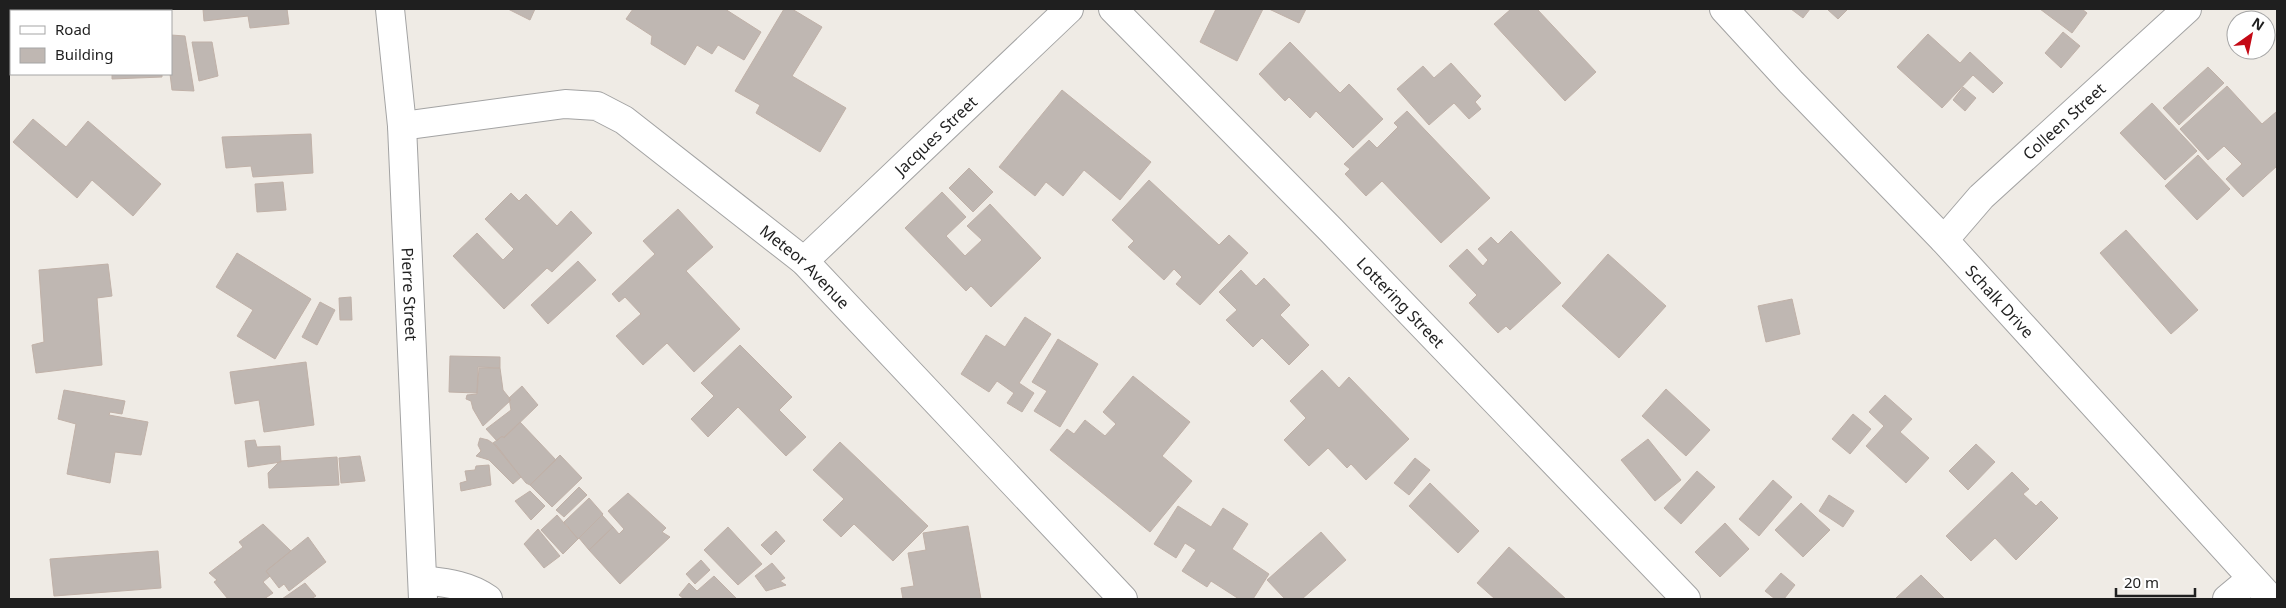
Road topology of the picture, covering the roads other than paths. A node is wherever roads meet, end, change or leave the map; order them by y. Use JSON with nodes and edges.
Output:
{"nodes":[{"id":1,"x":390,"y":9,"type":"edge"},
{"id":2,"x":1069,"y":9,"type":"edge"},
{"id":3,"x":1113,"y":9,"type":"edge"},
{"id":4,"x":1724,"y":9,"type":"edge"},
{"id":5,"x":2187,"y":9,"type":"edge"},
{"id":6,"x":402,"y":126,"type":"junction"},
{"id":7,"x":1944,"y":240,"type":"junction"},
{"id":8,"x":804,"y":261,"type":"junction"},
{"id":9,"x":2251,"y":579,"type":"junction"},
{"id":10,"x":423,"y":589,"type":"edge"},
{"id":11,"x":1682,"y":598,"type":"edge"},
{"id":12,"x":488,"y":599,"type":"edge"},
{"id":13,"x":1123,"y":599,"type":"edge"},
{"id":14,"x":2227,"y":599,"type":"edge"},
{"id":15,"x":2271,"y":599,"type":"edge"}],
"edges":[{"from":1,"to":6,"type":"street","name":"Pierre Street"},
{"from":2,"to":8,"type":"street","name":"Jacques Street"},
{"from":3,"to":11,"type":"street","name":"Lottering Street"},
{"from":4,"to":7,"type":"street","name":"Schalk Drive"},
{"from":5,"to":7,"type":"street","name":"Colleen Street"},
{"from":6,"to":8,"type":"street","name":"Meteor Avenue"},
{"from":6,"to":10,"type":"street","name":"Pierre Street"},
{"from":7,"to":9,"type":"street","name":"Schalk Drive"},
{"from":8,"to":13,"type":"street","name":"Meteor Avenue"},
{"from":9,"to":14,"type":"street"},
{"from":9,"to":15,"type":"street","name":"Schalk Drive"},
{"from":10,"to":12,"type":"street","name":"Pierre Street"}]}
